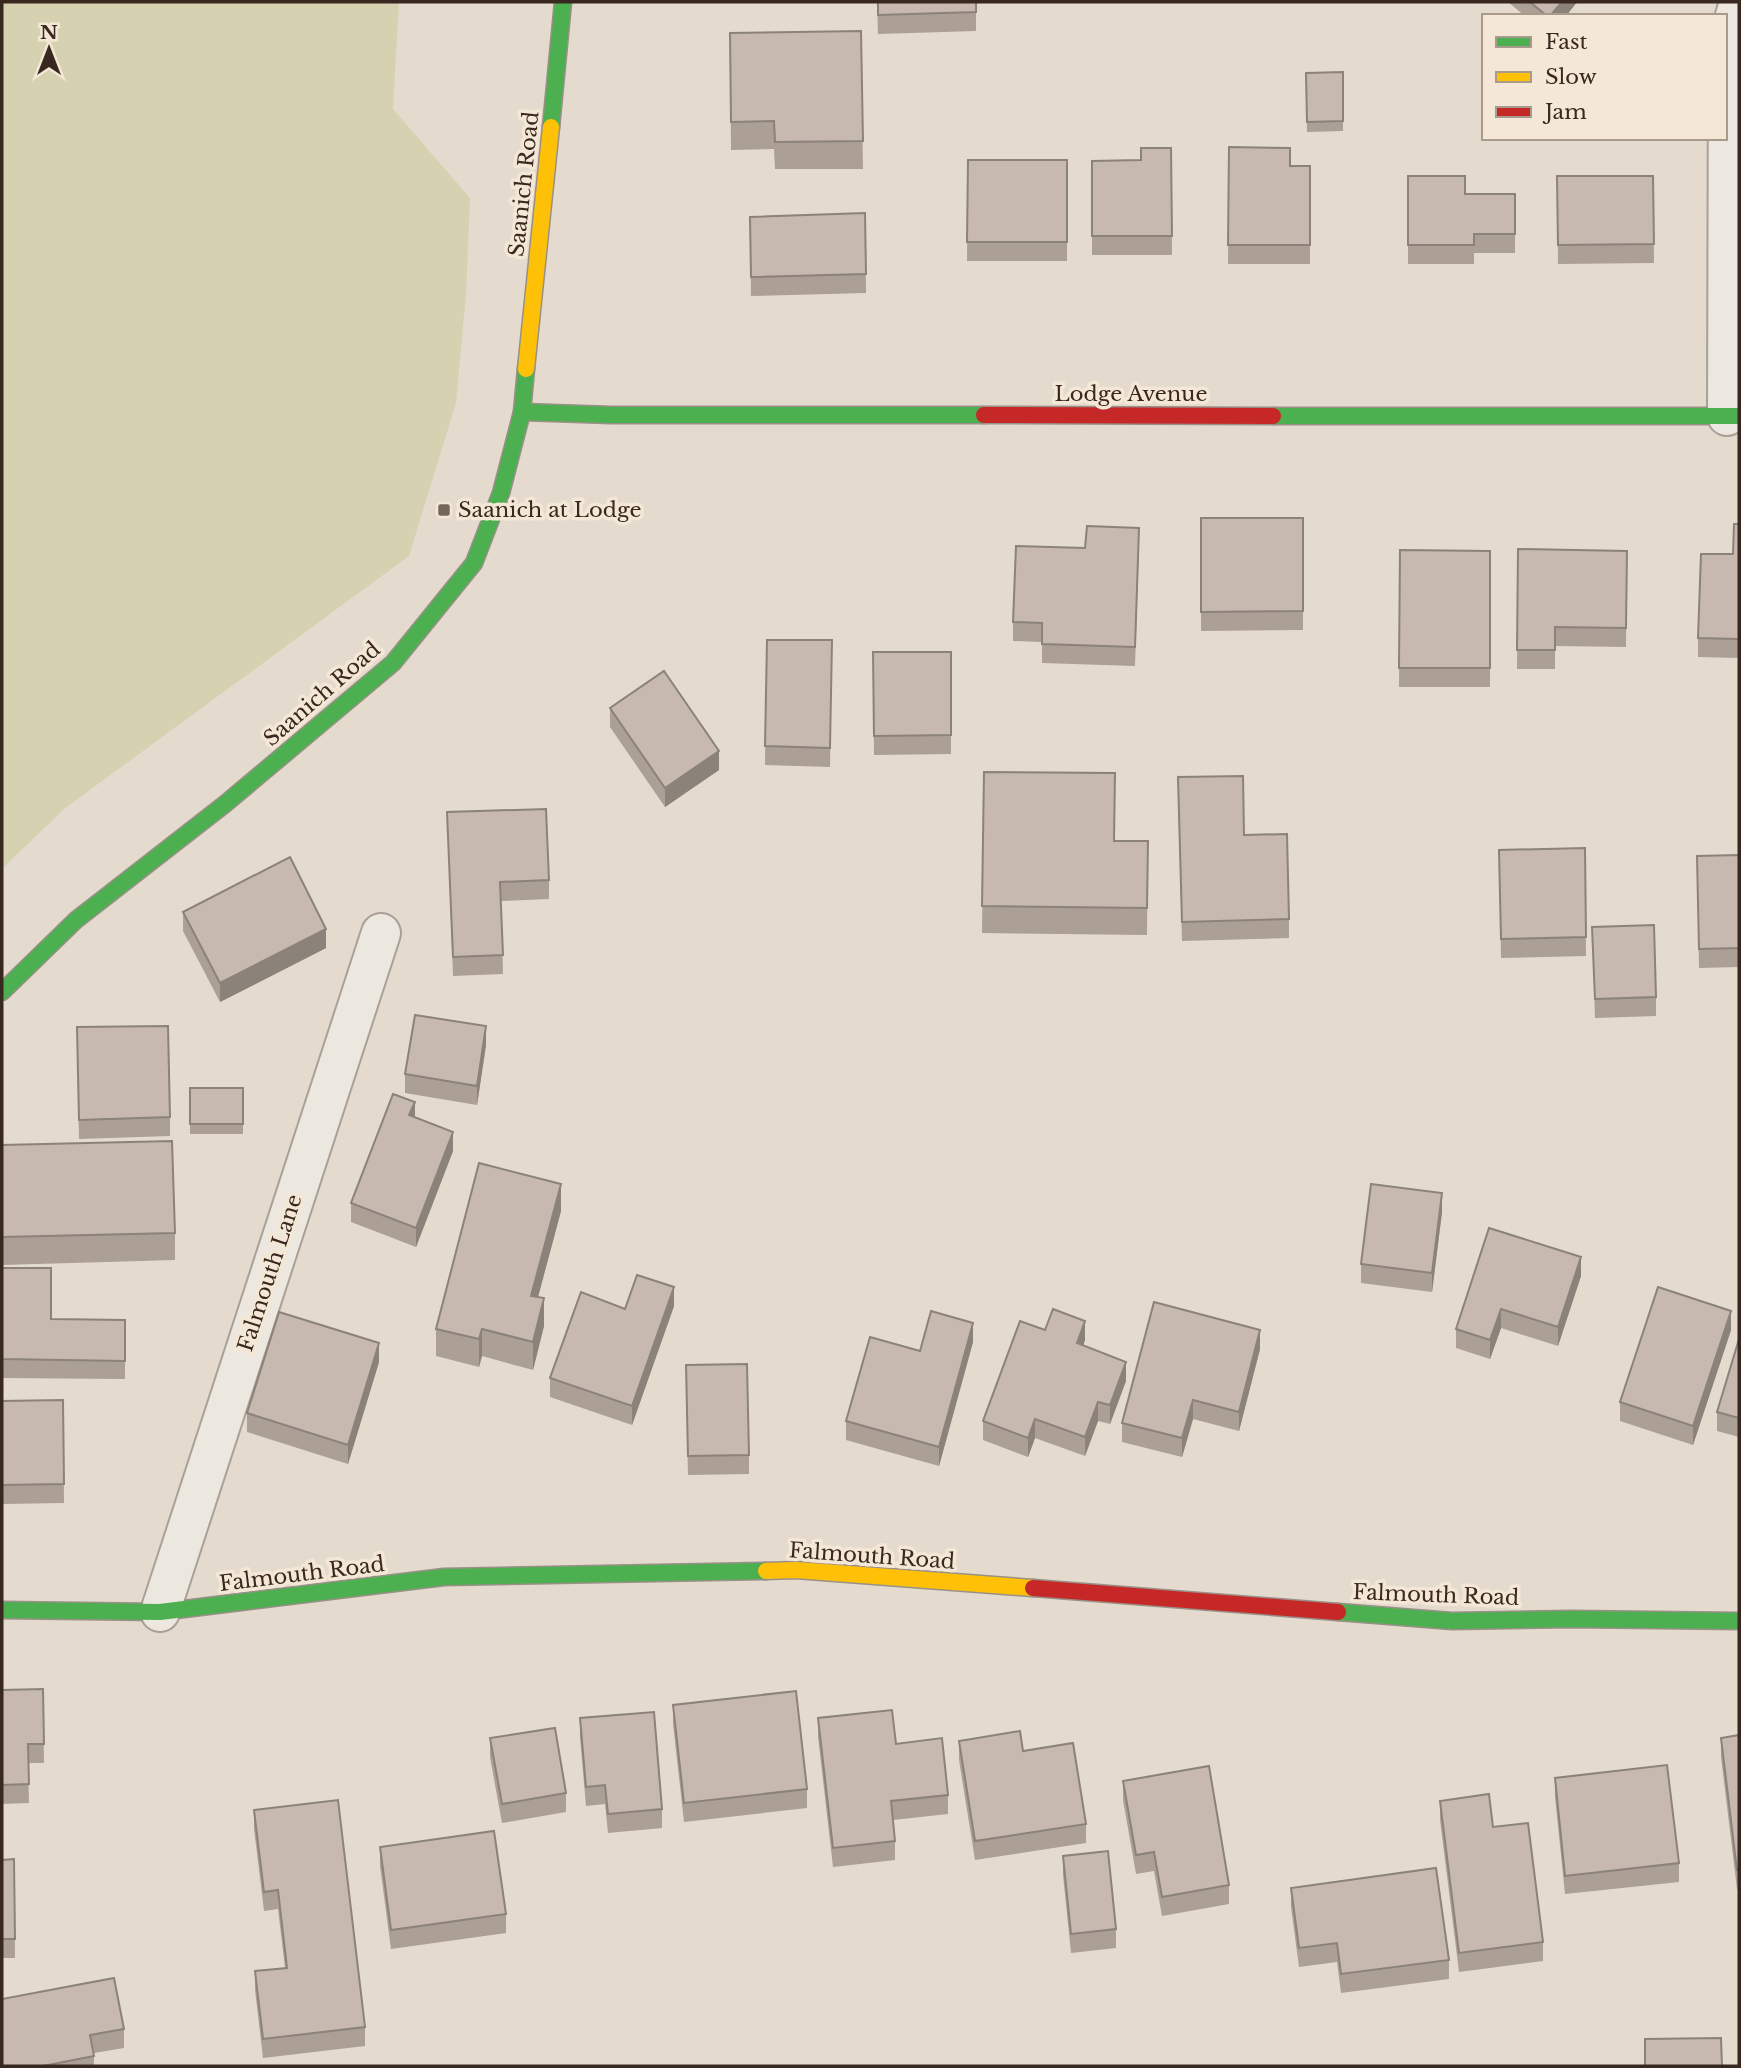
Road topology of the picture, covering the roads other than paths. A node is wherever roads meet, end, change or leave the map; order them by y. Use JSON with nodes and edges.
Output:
{"nodes":[{"id":1,"x":563,"y":2,"type":"edge"},
{"id":2,"x":1739,"y":2,"type":"edge"},
{"id":3,"x":522,"y":412,"type":"junction"},
{"id":4,"x":1733,"y":416,"type":"edge"},
{"id":5,"x":381,"y":933,"type":"dead end"},
{"id":6,"x":2,"y":992,"type":"edge"},
{"id":7,"x":2,"y":1610,"type":"edge"},
{"id":8,"x":160,"y":1612,"type":"junction"},
{"id":9,"x":1739,"y":1621,"type":"edge"}],
"edges":[{"from":1,"to":3,"type":"street","name":"Saanich Road"},
{"from":2,"to":4,"type":"street"},
{"from":3,"to":4,"type":"street","name":"Lodge Avenue"},
{"from":3,"to":6,"type":"street","name":"Saanich Road"},
{"from":5,"to":8,"type":"street","name":"Falmouth Lane"},
{"from":7,"to":8,"type":"street","name":"Falmouth Road"},
{"from":8,"to":9,"type":"street","name":"Falmouth Road"}]}
